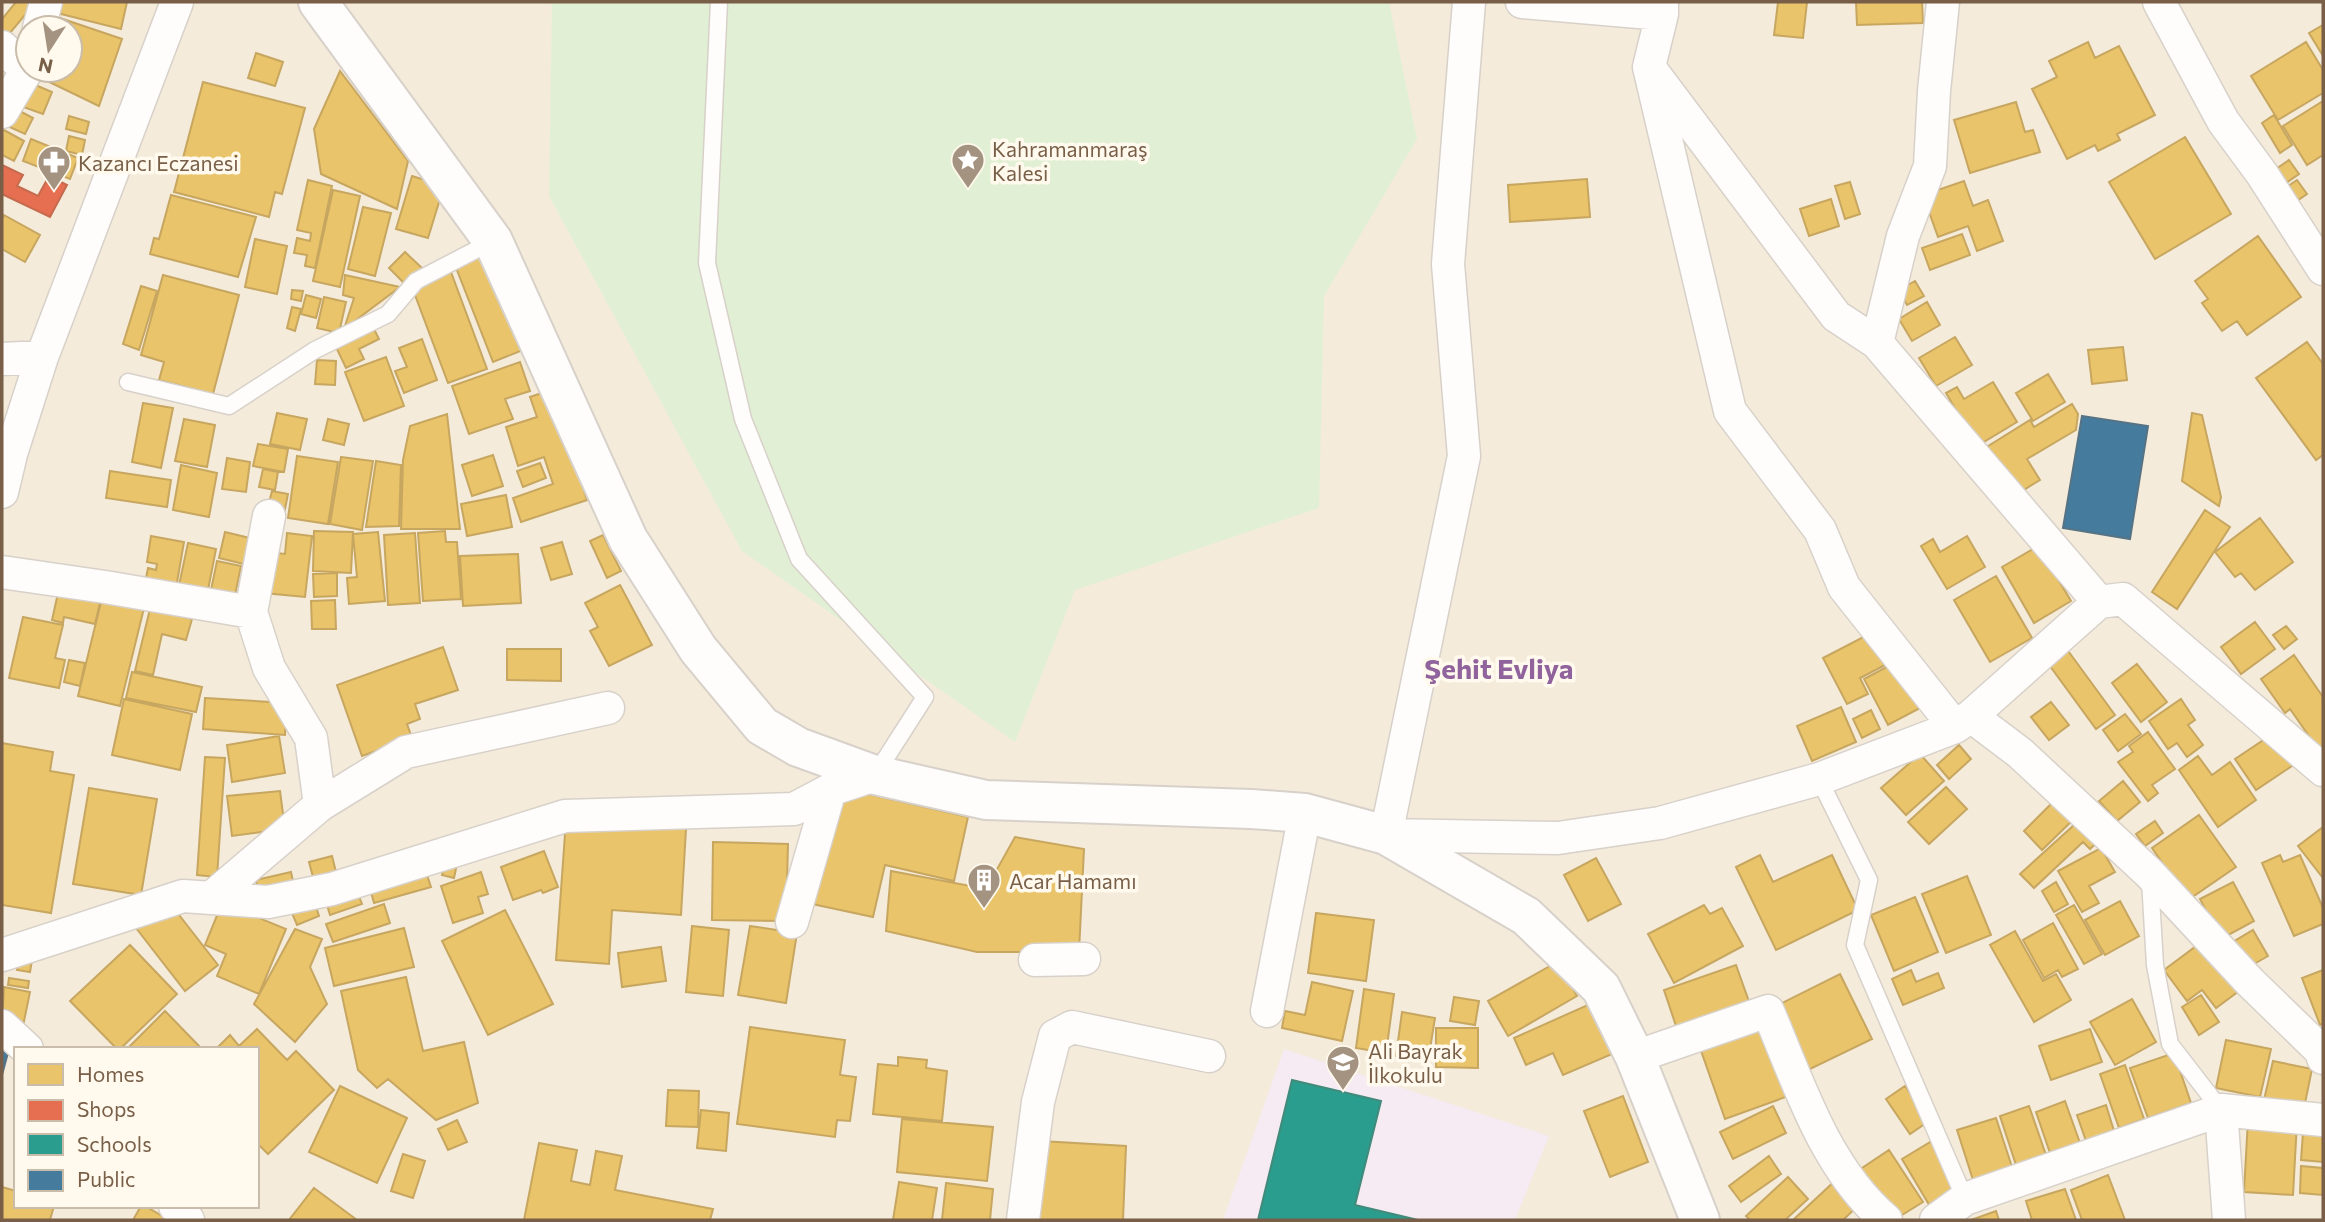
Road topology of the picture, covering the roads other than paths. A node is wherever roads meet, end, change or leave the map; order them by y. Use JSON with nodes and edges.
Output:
{"nodes":[{"id":1,"x":177,"y":2,"type":"edge"},
{"id":2,"x":318,"y":2,"type":"edge"},
{"id":3,"x":719,"y":2,"type":"edge"},
{"id":4,"x":1469,"y":2,"type":"edge"},
{"id":5,"x":1522,"y":2,"type":"edge"},
{"id":6,"x":1943,"y":2,"type":"edge"},
{"id":7,"x":2159,"y":2,"type":"edge"},
{"id":8,"x":1662,"y":8,"type":"edge"},
{"id":9,"x":1649,"y":67,"type":"junction"},
{"id":10,"x":19,"y":84,"type":"edge"},
{"id":11,"x":2,"y":112,"type":"edge"},
{"id":12,"x":493,"y":241,"type":"junction"},
{"id":13,"x":2323,"y":269,"type":"edge"},
{"id":14,"x":1877,"y":342,"type":"junction"},
{"id":15,"x":42,"y":358,"type":"junction"},
{"id":16,"x":2,"y":359,"type":"edge"},
{"id":17,"x":128,"y":382,"type":"dead end"},
{"id":18,"x":2,"y":492,"type":"edge"},
{"id":19,"x":269,"y":516,"type":"dead end"},
{"id":20,"x":2,"y":572,"type":"edge"},
{"id":21,"x":2099,"y":602,"type":"junction"},
{"id":22,"x":251,"y":612,"type":"junction"},
{"id":23,"x":608,"y":708,"type":"dead end"},
{"id":24,"x":1963,"y":722,"type":"junction"},
{"id":25,"x":2323,"y":770,"type":"edge"},
{"id":26,"x":875,"y":775,"type":"junction"},
{"id":27,"x":1819,"y":779,"type":"junction"},
{"id":28,"x":830,"y":790,"type":"junction"},
{"id":29,"x":320,"y":805,"type":"junction"},
{"id":30,"x":1306,"y":813,"type":"junction"},
{"id":31,"x":1386,"y":835,"type":"junction"},
{"id":32,"x":2149,"y":873,"type":"junction"},
{"id":33,"x":211,"y":898,"type":"junction"},
{"id":34,"x":792,"y":922,"type":"dead end"},
{"id":35,"x":2,"y":956,"type":"edge"},
{"id":36,"x":1084,"y":959,"type":"dead end"},
{"id":37,"x":1035,"y":960,"type":"dead end"},
{"id":38,"x":1267,"y":1011,"type":"dead end"},
{"id":39,"x":2,"y":1027,"type":"edge"},
{"id":40,"x":25,"y":1047,"type":"edge"},
{"id":41,"x":1209,"y":1056,"type":"dead end"},
{"id":42,"x":1635,"y":1058,"type":"junction"},
{"id":43,"x":2323,"y":1058,"type":"edge"},
{"id":44,"x":2221,"y":1110,"type":"junction"},
{"id":45,"x":2323,"y":1120,"type":"edge"},
{"id":46,"x":1965,"y":1199,"type":"junction"},
{"id":47,"x":1023,"y":1220,"type":"edge"},
{"id":48,"x":1700,"y":1220,"type":"edge"},
{"id":49,"x":1886,"y":1220,"type":"edge"},
{"id":50,"x":1936,"y":1220,"type":"edge"},
{"id":51,"x":2230,"y":1220,"type":"edge"}],
"edges":[{"from":1,"to":15,"type":"street"},
{"from":2,"to":12,"type":"street"},
{"from":3,"to":26,"type":"lane"},
{"from":4,"to":31,"type":"street"},
{"from":5,"to":8,"type":"street"},
{"from":6,"to":14,"type":"street"},
{"from":7,"to":13,"type":"street"},
{"from":8,"to":9,"type":"street"},
{"from":9,"to":14,"type":"street"},
{"from":9,"to":24,"type":"street"},
{"from":10,"to":11,"type":"street"},
{"from":12,"to":17,"type":"lane"},
{"from":12,"to":26,"type":"street"},
{"from":14,"to":21,"type":"street"},
{"from":15,"to":16,"type":"street"},
{"from":15,"to":18,"type":"street"},
{"from":19,"to":22,"type":"street"},
{"from":20,"to":22,"type":"street"},
{"from":21,"to":24,"type":"street"},
{"from":21,"to":25,"type":"street"},
{"from":22,"to":29,"type":"street"},
{"from":23,"to":29,"type":"street"},
{"from":24,"to":27,"type":"street"},
{"from":24,"to":32,"type":"street"},
{"from":26,"to":28,"type":"street"},
{"from":26,"to":30,"type":"street"},
{"from":27,"to":31,"type":"street"},
{"from":27,"to":46,"type":"lane"},
{"from":28,"to":33,"type":"street"},
{"from":28,"to":34,"type":"street"},
{"from":29,"to":33,"type":"street"},
{"from":30,"to":31,"type":"street"},
{"from":30,"to":38,"type":"street"},
{"from":31,"to":42,"type":"street"},
{"from":32,"to":43,"type":"street"},
{"from":32,"to":44,"type":"lane"},
{"from":33,"to":35,"type":"street"},
{"from":36,"to":37,"type":"street"},
{"from":39,"to":40,"type":"street"},
{"from":41,"to":47,"type":"street"},
{"from":42,"to":48,"type":"street"},
{"from":42,"to":49,"type":"street"},
{"from":44,"to":45,"type":"street"},
{"from":44,"to":46,"type":"street"},
{"from":44,"to":51,"type":"street"},
{"from":46,"to":50,"type":"street"}]}
